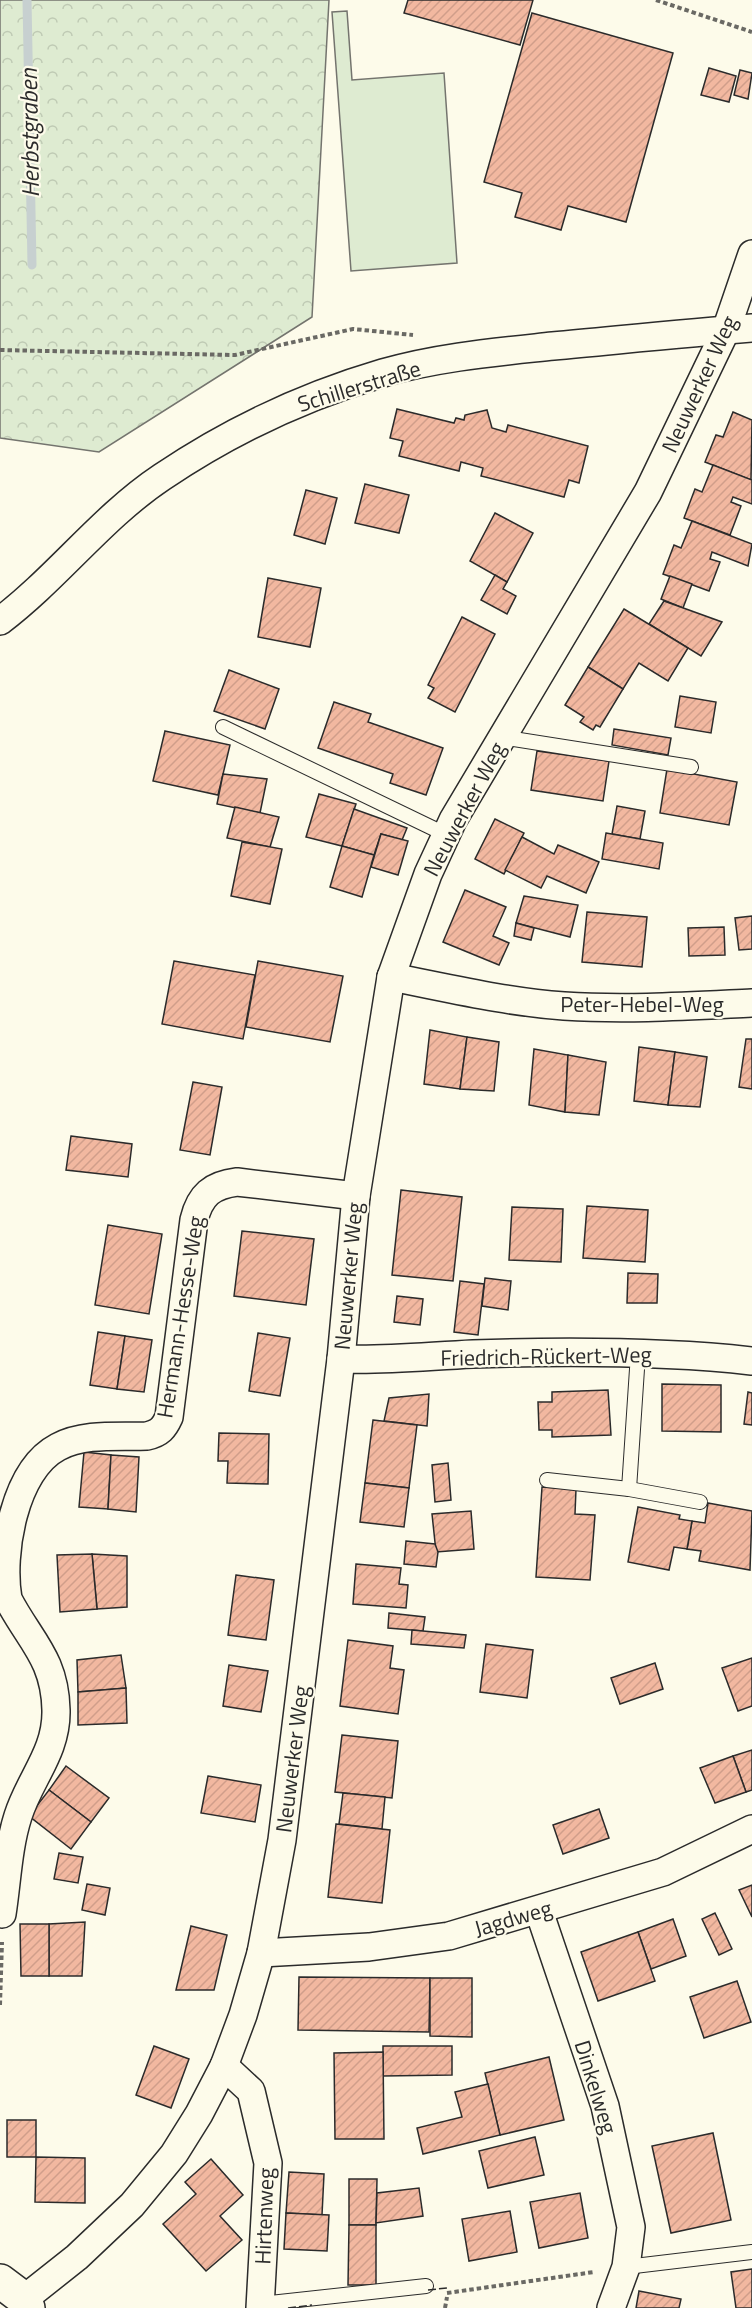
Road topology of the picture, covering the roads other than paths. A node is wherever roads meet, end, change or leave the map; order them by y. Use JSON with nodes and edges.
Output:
{"nodes":[{"id":1,"x":752,"y":254,"type":"edge"},
{"id":2,"x":739,"y":329,"type":"edge"},
{"id":3,"x":0,"y":621,"type":"edge"},
{"id":4,"x":223,"y":727,"type":"dead end"},
{"id":5,"x":501,"y":737,"type":"junction"},
{"id":6,"x":691,"y":766,"type":"dead end"},
{"id":7,"x":447,"y":835,"type":"junction"},
{"id":8,"x":391,"y":977,"type":"junction"},
{"id":9,"x":752,"y":1003,"type":"edge"},
{"id":10,"x":356,"y":1196,"type":"junction"},
{"id":11,"x":638,"y":1354,"type":"junction"},
{"id":12,"x":341,"y":1359,"type":"junction"},
{"id":13,"x":752,"y":1361,"type":"edge"},
{"id":14,"x":547,"y":1480,"type":"dead end"},
{"id":15,"x":629,"y":1489,"type":"junction"},
{"id":16,"x":700,"y":1502,"type":"dead end"},
{"id":17,"x":752,"y":1829,"type":"edge"},
{"id":18,"x":538,"y":1911,"type":"junction"},
{"id":19,"x":2,"y":1914,"type":"road end"},
{"id":20,"x":261,"y":1953,"type":"junction"},
{"id":21,"x":224,"y":2066,"type":"junction"},
{"id":22,"x":752,"y":2252,"type":"edge"},
{"id":23,"x":626,"y":2267,"type":"junction"},
{"id":24,"x":431,"y":2290,"type":"road end"},
{"id":25,"x":18,"y":2296,"type":"edge"},
{"id":26,"x":260,"y":2306,"type":"edge"},
{"id":27,"x":611,"y":2308,"type":"edge"}],
"edges":[{"from":1,"to":2,"type":"street","name":"Neuwerker Weg"},
{"from":2,"to":3,"type":"street","name":"Schillerstraße"},
{"from":2,"to":5,"type":"street","name":"Neuwerker Weg"},
{"from":4,"to":7,"type":"lane"},
{"from":5,"to":6,"type":"lane"},
{"from":5,"to":7,"type":"street","name":"Neuwerker Weg"},
{"from":7,"to":8,"type":"street","name":"Neuwerker Weg"},
{"from":8,"to":9,"type":"street","name":"Peter-Hebel-Weg"},
{"from":8,"to":10,"type":"street","name":"Neuwerker Weg"},
{"from":10,"to":12,"type":"street","name":"Neuwerker Weg"},
{"from":10,"to":19,"type":"street","name":"Hermann-Hesse-Weg"},
{"from":11,"to":12,"type":"street","name":"Friedrich-Rückert-Weg"},
{"from":11,"to":13,"type":"street","name":"Friedrich-Rückert-Weg"},
{"from":11,"to":15,"type":"lane"},
{"from":12,"to":20,"type":"street","name":"Neuwerker Weg"},
{"from":14,"to":15,"type":"lane"},
{"from":15,"to":16,"type":"lane"},
{"from":17,"to":18,"type":"street","name":"Jagdweg"},
{"from":18,"to":20,"type":"street","name":"Jagdweg"},
{"from":18,"to":23,"type":"street","name":"Dinkelweg"},
{"from":20,"to":21,"type":"street","name":"Neuwerker Weg"},
{"from":21,"to":25,"type":"street","name":"Neuwerker Weg"},
{"from":21,"to":26,"type":"street","name":"Hirtenweg"},
{"from":22,"to":23,"type":"lane"},
{"from":23,"to":27,"type":"street","name":"Dinkelweg"},
{"from":24,"to":26,"type":"lane"}]}
